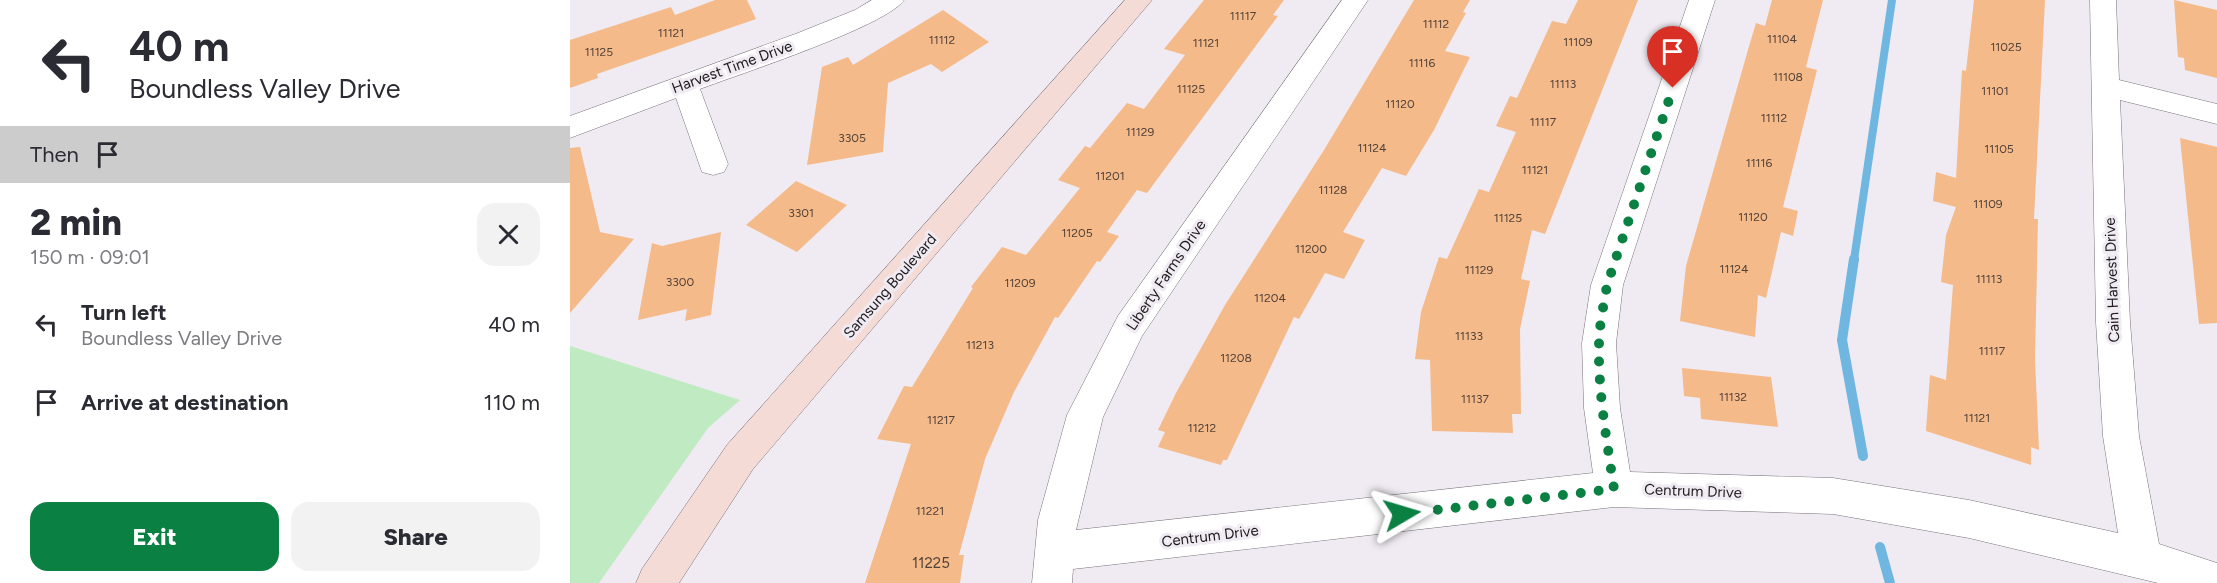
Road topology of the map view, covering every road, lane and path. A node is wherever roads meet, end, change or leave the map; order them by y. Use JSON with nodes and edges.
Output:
{"nodes":[{"id":1,"x":891,"y":0,"type":"edge"},
{"id":2,"x":1139,"y":0,"type":"edge"},
{"id":3,"x":1355,"y":0,"type":"edge"},
{"id":4,"x":1702,"y":0,"type":"edge"},
{"id":5,"x":2103,"y":0,"type":"edge"},
{"id":6,"x":685,"y":85,"type":"junction"},
{"id":7,"x":2106,"y":87,"type":"junction"},
{"id":8,"x":2217,"y":114,"type":"edge"},
{"id":9,"x":570,"y":127,"type":"edge"},
{"id":10,"x":713,"y":164,"type":"dead end"},
{"id":11,"x":1614,"y":489,"type":"junction"},
{"id":12,"x":2142,"y":558,"type":"junction"},
{"id":13,"x":1053,"y":568,"type":"edge"},
{"id":14,"x":656,"y":583,"type":"edge"},
{"id":15,"x":2216,"y":583,"type":"edge"}],
"edges":[{"from":1,"to":6,"type":"street","name":"Harvest Time Drive"},
{"from":2,"to":14,"type":"street","name":"Samsung Boulevard"},
{"from":3,"to":13,"type":"street","name":"Liberty Farms Drive"},
{"from":4,"to":11,"type":"street"},
{"from":5,"to":7,"type":"street","name":"Cain Harvest Drive"},
{"from":6,"to":9,"type":"street","name":"Harvest Time Drive"},
{"from":6,"to":10,"type":"street"},
{"from":7,"to":8,"type":"street"},
{"from":7,"to":12,"type":"street","name":"Cain Harvest Drive"},
{"from":11,"to":12,"type":"street","name":"Centrum Drive"},
{"from":11,"to":13,"type":"street","name":"Centrum Drive"},
{"from":12,"to":15,"type":"street","name":"Centrum Drive"}]}
